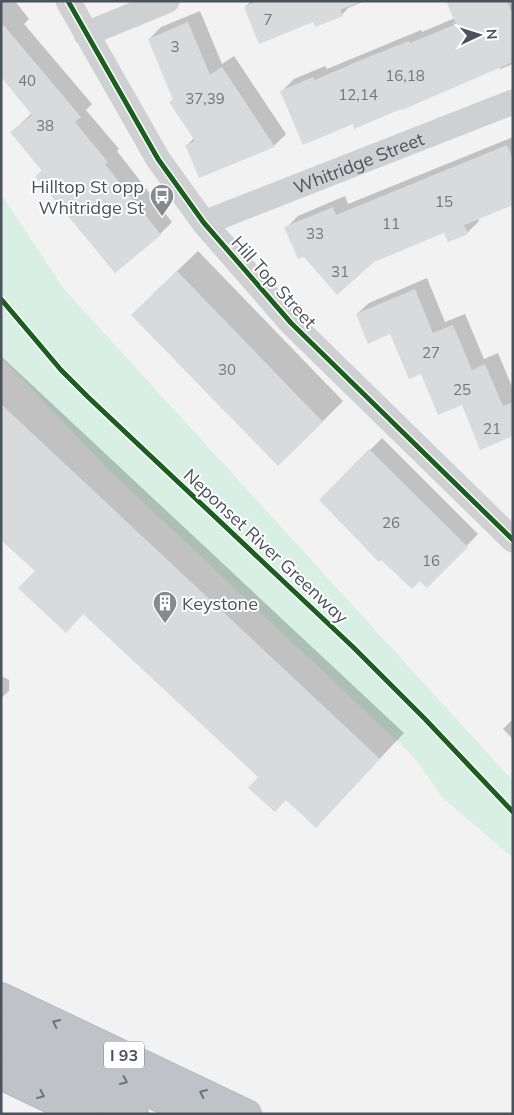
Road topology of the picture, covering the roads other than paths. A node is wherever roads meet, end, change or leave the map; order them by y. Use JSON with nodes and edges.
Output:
{"nodes":[{"id":1,"x":68,"y":1,"type":"edge"},
{"id":2,"x":167,"y":1,"type":"edge"},
{"id":3,"x":86,"y":34,"type":"junction"},
{"id":4,"x":513,"y":102,"type":"edge"},
{"id":5,"x":204,"y":223,"type":"junction"},
{"id":6,"x":513,"y":540,"type":"edge"},
{"id":7,"x":1,"y":997,"type":"edge"},
{"id":8,"x":1,"y":1022,"type":"edge"},
{"id":9,"x":1,"y":1050,"type":"edge"},
{"id":10,"x":1,"y":1076,"type":"edge"},
{"id":11,"x":82,"y":1114,"type":"edge"},
{"id":12,"x":134,"y":1114,"type":"edge"},
{"id":13,"x":194,"y":1114,"type":"edge"},
{"id":14,"x":247,"y":1114,"type":"edge"}],
"edges":[{"from":1,"to":3,"type":"street","name":"Hill Top Street"},
{"from":2,"to":3,"type":"street"},
{"from":3,"to":5,"type":"street","name":"Hill Top Street"},
{"from":4,"to":5,"type":"street","name":"Whitridge Street"},
{"from":5,"to":6,"type":"street","name":"Hill Top Street"},
{"from":14,"to":7,"type":"highway","number":"I 93","one_way":true},
{"from":8,"to":13,"type":"highway","number":"I 93","one_way":true},
{"from":9,"to":12,"type":"highway"},
{"from":10,"to":11,"type":"highway","one_way":true}]}
